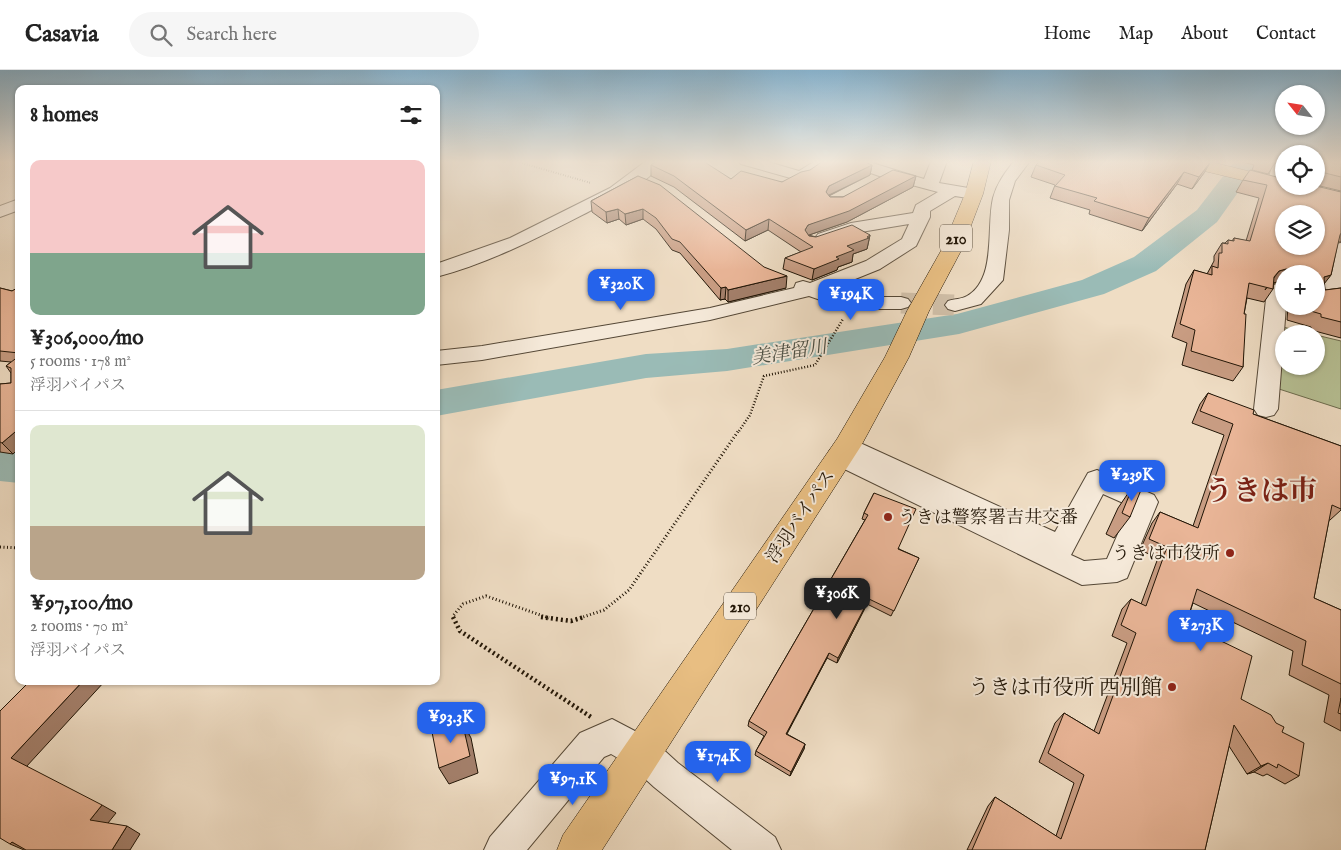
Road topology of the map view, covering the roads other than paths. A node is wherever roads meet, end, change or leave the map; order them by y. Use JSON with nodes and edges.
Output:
{"nodes":[{"id":1,"x":602,"y":197,"type":"edge"},
{"id":2,"x":941,"y":197,"type":"edge"},
{"id":3,"x":973,"y":197,"type":"edge"},
{"id":4,"x":1002,"y":197,"type":"edge"},
{"id":5,"x":15,"y":206,"type":"edge"},
{"id":6,"x":0,"y":212,"type":"edge"},
{"id":7,"x":921,"y":217,"type":"junction"},
{"id":8,"x":814,"y":241,"type":"edge"},
{"id":9,"x":1341,"y":248,"type":"edge"},
{"id":10,"x":440,"y":269,"type":"edge"},
{"id":11,"x":787,"y":280,"type":"edge"},
{"id":12,"x":810,"y":290,"type":"junction"},
{"id":13,"x":1325,"y":295,"type":"edge"},
{"id":14,"x":955,"y":305,"type":"tunnel mouth"},
{"id":15,"x":909,"y":307,"type":"junction"},
{"id":16,"x":1275,"y":312,"type":"edge"},
{"id":17,"x":440,"y":358,"type":"edge"},
{"id":18,"x":1266,"y":409,"type":"dead end"},
{"id":19,"x":843,"y":451,"type":"junction"},
{"id":20,"x":642,"y":753,"type":"junction"},
{"id":21,"x":503,"y":850,"type":"edge"},
{"id":22,"x":578,"y":850,"type":"edge"},
{"id":23,"x":762,"y":850,"type":"edge"}],
"edges":[{"from":1,"to":10,"type":"street"},
{"from":2,"to":7,"type":"street"},
{"from":3,"to":15,"type":"main road","name":"浮羽バイパス","number":"210"},
{"from":4,"to":14,"type":"street"},
{"from":5,"to":6,"type":"street"},
{"from":7,"to":8,"type":"street"},
{"from":7,"to":12,"type":"street"},
{"from":9,"to":13,"type":"street"},
{"from":11,"to":12,"type":"street"},
{"from":12,"to":15,"type":"street"},
{"from":12,"to":17,"type":"street"},
{"from":15,"to":19,"type":"main road","name":"浮羽バイパス","number":"210"},
{"from":16,"to":18,"type":"street"},
{"from":19,"to":19,"type":"street"},
{"from":19,"to":20,"type":"main road","name":"浮羽バイパス","number":"210"},
{"from":20,"to":21,"type":"street"},
{"from":20,"to":22,"type":"main road","name":"浮羽バイパス","number":"210"},
{"from":20,"to":23,"type":"street"}]}
